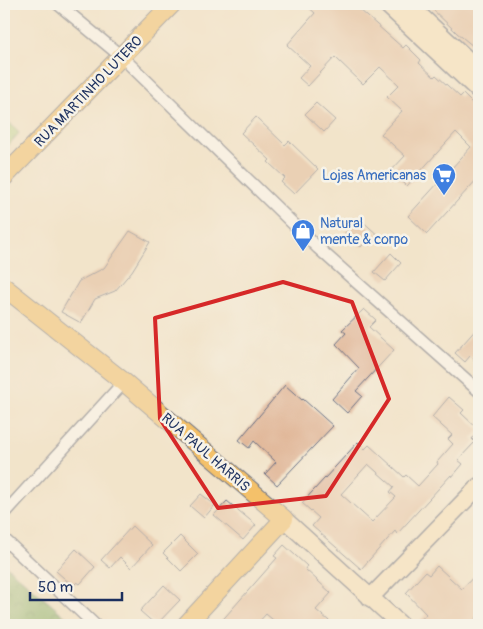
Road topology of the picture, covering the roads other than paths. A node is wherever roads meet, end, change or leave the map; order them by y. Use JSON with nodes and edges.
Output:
{"nodes":[{"id":1,"x":58,"y":4,"type":"edge"},
{"id":2,"x":172,"y":4,"type":"edge"},
{"id":3,"x":386,"y":4,"type":"edge"},
{"id":4,"x":408,"y":4,"type":"edge"},
{"id":5,"x":122,"y":57,"type":"junction"},
{"id":6,"x":474,"y":72,"type":"edge"},
{"id":7,"x":479,"y":91,"type":"edge"},
{"id":8,"x":4,"y":177,"type":"edge"},
{"id":9,"x":4,"y":287,"type":"edge"},
{"id":10,"x":124,"y":382,"type":"junction"},
{"id":11,"x":479,"y":391,"type":"edge"},
{"id":12,"x":479,"y":486,"type":"edge"},
{"id":13,"x":4,"y":514,"type":"edge"},
{"id":14,"x":284,"y":519,"type":"junction"},
{"id":15,"x":4,"y":539,"type":"edge"},
{"id":16,"x":370,"y":598,"type":"junction"},
{"id":17,"x":95,"y":625,"type":"edge"},
{"id":18,"x":186,"y":625,"type":"edge"},
{"id":19,"x":401,"y":625,"type":"edge"}],
"edges":[{"from":1,"to":5,"type":"street"},
{"from":2,"to":5,"type":"main road","name":"RUA MARTINHO LUTERO"},
{"from":3,"to":6,"type":"street"},
{"from":4,"to":6,"type":"street"},
{"from":5,"to":8,"type":"main road","name":"RUA MARTINHO LUTERO"},
{"from":5,"to":11,"type":"street"},
{"from":6,"to":7,"type":"street"},
{"from":9,"to":10,"type":"main road","name":"RUA PAUL HARRIS"},
{"from":10,"to":13,"type":"street"},
{"from":10,"to":14,"type":"main road","name":"RUA PAUL HARRIS"},
{"from":12,"to":16,"type":"street"},
{"from":14,"to":16,"type":"street","name":"RUA PAUL HARRIS"},
{"from":14,"to":18,"type":"main road"},
{"from":15,"to":17,"type":"street"},
{"from":16,"to":19,"type":"street","name":"RUA PAUL HARRIS"}]}
